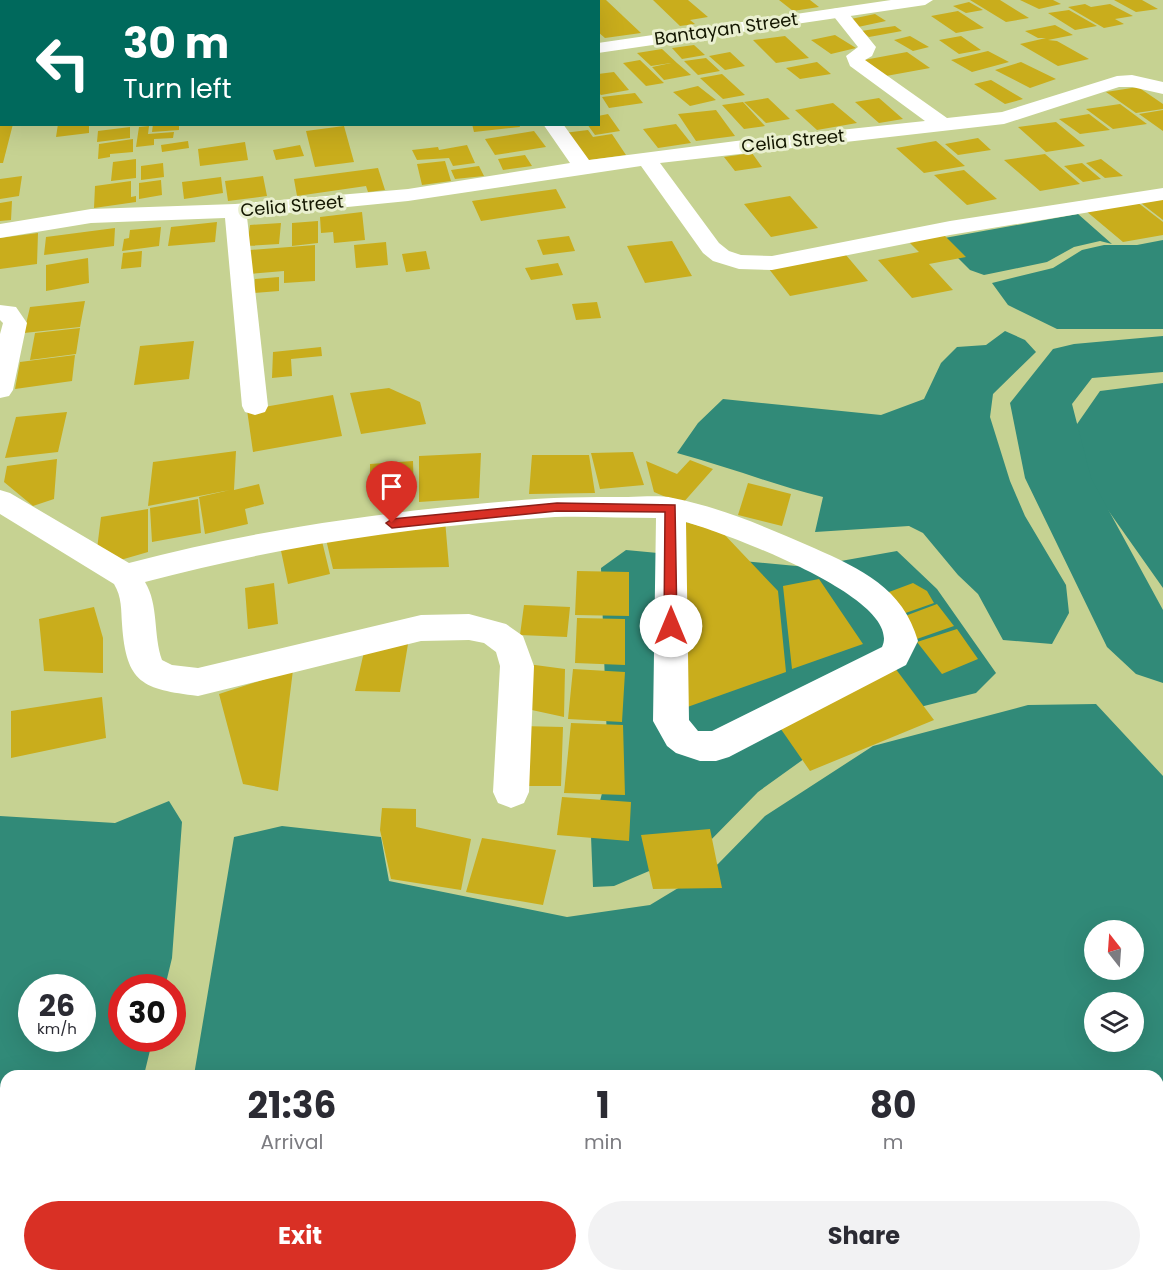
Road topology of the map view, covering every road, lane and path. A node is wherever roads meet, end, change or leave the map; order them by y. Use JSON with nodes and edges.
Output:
{"nodes":[{"id":1,"x":925,"y":0,"type":"edge"},
{"id":2,"x":839,"y":13,"type":"junction"},
{"id":3,"x":600,"y":47,"type":"edge"},
{"id":4,"x":1163,"y":88,"type":"edge"},
{"id":5,"x":944,"y":125,"type":"junction"},
{"id":6,"x":554,"y":126,"type":"edge"},
{"id":7,"x":647,"y":159,"type":"junction"},
{"id":8,"x":583,"y":167,"type":"junction"},
{"id":9,"x":1163,"y":194,"type":"edge"},
{"id":10,"x":235,"y":211,"type":"junction"},
{"id":11,"x":0,"y":231,"type":"edge"},
{"id":12,"x":0,"y":312,"type":"edge"},
{"id":13,"x":0,"y":390,"type":"edge"},
{"id":14,"x":255,"y":406,"type":"dead end"},
{"id":15,"x":0,"y":500,"type":"edge"},
{"id":16,"x":671,"y":508,"type":"junction"},
{"id":17,"x":125,"y":576,"type":"junction"},
{"id":18,"x":511,"y":792,"type":"dead end"}],
"edges":[{"from":1,"to":2,"type":"street","name":"Bantayan Street"},
{"from":2,"to":3,"type":"street","name":"Bantayan Street"},
{"from":2,"to":5,"type":"street"},
{"from":4,"to":5,"type":"street","name":"Celia Street"},
{"from":5,"to":7,"type":"street","name":"Celia Street"},
{"from":6,"to":8,"type":"street"},
{"from":7,"to":8,"type":"street","name":"Celia Street"},
{"from":7,"to":9,"type":"street"},
{"from":8,"to":10,"type":"street","name":"Celia Street"},
{"from":10,"to":11,"type":"street","name":"Celia Street"},
{"from":10,"to":14,"type":"street"},
{"from":12,"to":13,"type":"street"},
{"from":15,"to":17,"type":"street"},
{"from":16,"to":16,"type":"street"},
{"from":16,"to":17,"type":"street"},
{"from":17,"to":18,"type":"street"}]}
